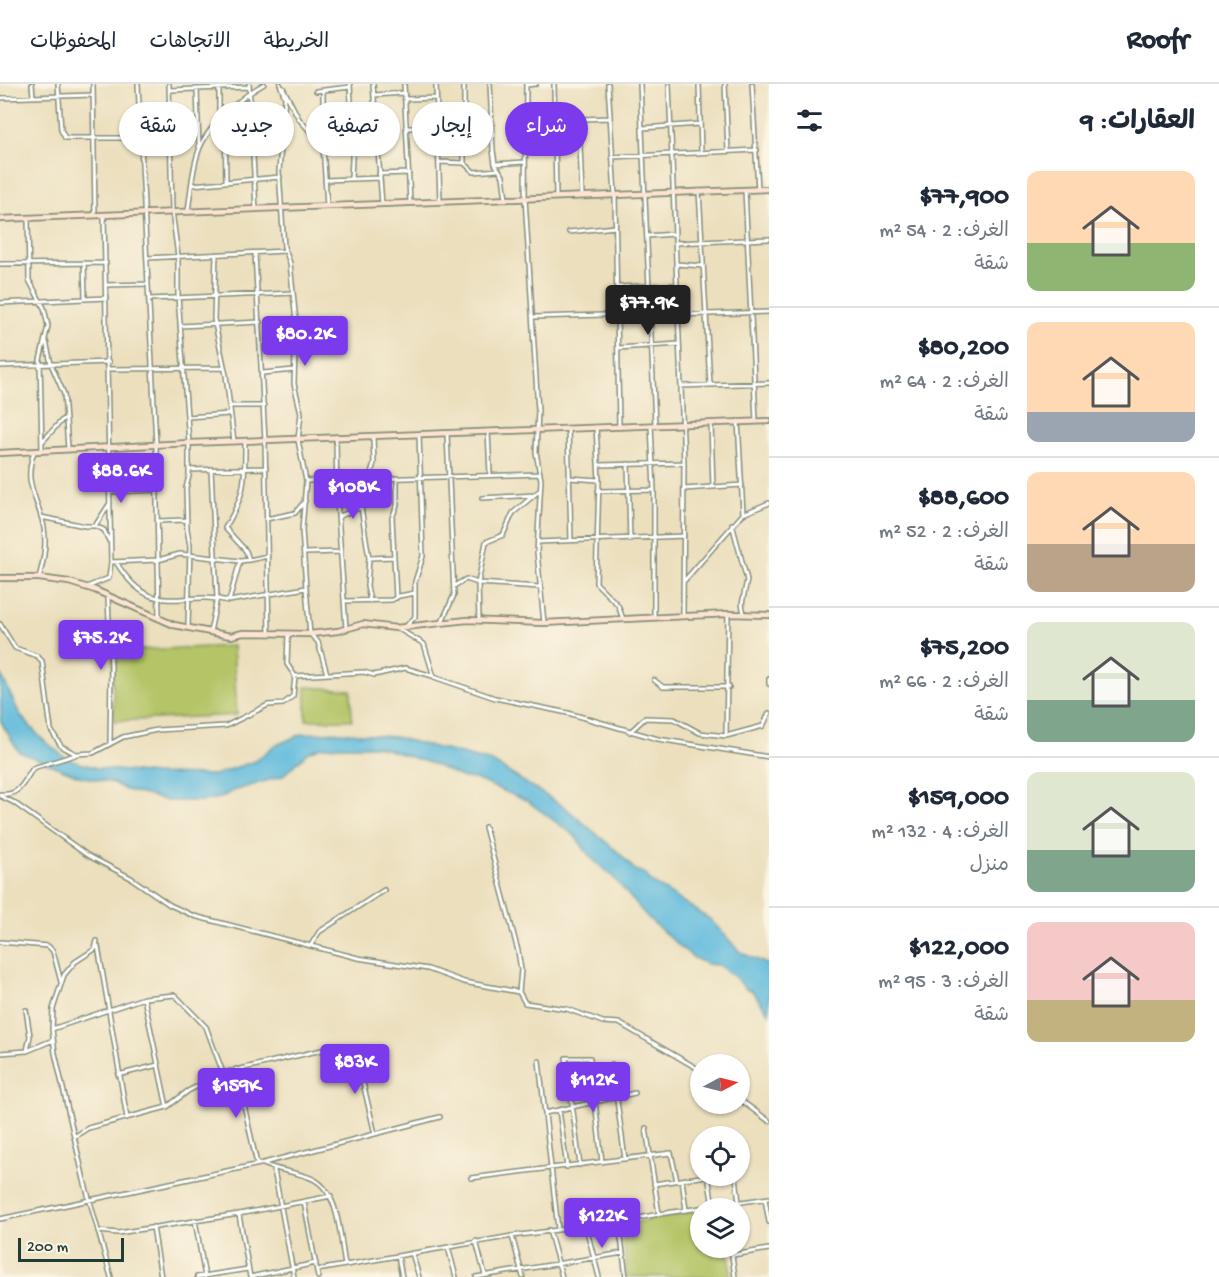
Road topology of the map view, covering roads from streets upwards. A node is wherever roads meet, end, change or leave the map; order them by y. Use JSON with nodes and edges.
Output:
{"nodes":[{"id":1,"x":32,"y":84,"type":"edge"},
{"id":2,"x":58,"y":84,"type":"edge"},
{"id":3,"x":93,"y":84,"type":"edge"},
{"id":4,"x":138,"y":84,"type":"edge"},
{"id":5,"x":169,"y":84,"type":"edge"},
{"id":6,"x":264,"y":84,"type":"edge"},
{"id":7,"x":280,"y":84,"type":"edge"},
{"id":8,"x":320,"y":84,"type":"edge"},
{"id":9,"x":373,"y":84,"type":"edge"},
{"id":10,"x":404,"y":84,"type":"edge"},
{"id":11,"x":436,"y":84,"type":"edge"},
{"id":12,"x":464,"y":84,"type":"edge"},
{"id":13,"x":490,"y":84,"type":"edge"},
{"id":14,"x":526,"y":84,"type":"edge"},
{"id":15,"x":536,"y":84,"type":"edge"},
{"id":16,"x":554,"y":84,"type":"edge"},
{"id":17,"x":608,"y":84,"type":"edge"},
{"id":18,"x":640,"y":84,"type":"edge"},
{"id":19,"x":669,"y":84,"type":"edge"},
{"id":20,"x":699,"y":84,"type":"edge"},
{"id":21,"x":725,"y":84,"type":"edge"},
{"id":22,"x":752,"y":84,"type":"edge"},
{"id":23,"x":350,"y":85,"type":"edge"},
{"id":24,"x":219,"y":86,"type":"edge"},
{"id":25,"x":249,"y":88,"type":"edge"},
{"id":26,"x":197,"y":89,"type":"junction"},
{"id":27,"x":169,"y":91,"type":"junction"},
{"id":28,"x":320,"y":91,"type":"junction"},
{"id":29,"x":405,"y":93,"type":"junction"},
{"id":30,"x":59,"y":95,"type":"junction"},
{"id":31,"x":93,"y":95,"type":"junction"},
{"id":32,"x":374,"y":95,"type":"junction"},
{"id":33,"x":33,"y":96,"type":"junction"},
{"id":34,"x":0,"y":98,"type":"edge"},
{"id":35,"x":436,"y":98,"type":"junction"},
{"id":36,"x":406,"y":99,"type":"junction"},
{"id":37,"x":139,"y":102,"type":"edge"},
{"id":38,"x":169,"y":102,"type":"edge"},
{"id":39,"x":219,"y":102,"type":"edge"},
{"id":40,"x":236,"y":102,"type":"edge"},
{"id":41,"x":285,"y":102,"type":"edge"},
{"id":42,"x":321,"y":102,"type":"edge"},
{"id":43,"x":351,"y":102,"type":"edge"},
{"id":44,"x":374,"y":102,"type":"edge"},
{"id":45,"x":436,"y":102,"type":"edge"},
{"id":46,"x":465,"y":102,"type":"edge"},
{"id":47,"x":491,"y":102,"type":"edge"},
{"id":48,"x":554,"y":102,"type":"edge"},
{"id":49,"x":610,"y":118,"type":"junction"},
{"id":50,"x":588,"y":119,"type":"edge"},
{"id":51,"x":700,"y":124,"type":"junction"},
{"id":52,"x":306,"y":126,"type":"edge"},
{"id":53,"x":670,"y":127,"type":"junction"},
{"id":54,"x":407,"y":128,"type":"junction"},
{"id":55,"x":412,"y":128,"type":"edge"},
{"id":56,"x":642,"y":128,"type":"junction"},
{"id":57,"x":210,"y":134,"type":"edge"},
{"id":58,"x":95,"y":138,"type":"junction"},
{"id":59,"x":119,"y":138,"type":"edge"},
{"id":60,"x":493,"y":140,"type":"edge"},
{"id":61,"x":200,"y":148,"type":"junction"},
{"id":62,"x":757,"y":150,"type":"junction"},
{"id":63,"x":728,"y":151,"type":"junction"},
{"id":64,"x":701,"y":152,"type":"junction"},
{"id":65,"x":671,"y":153,"type":"junction"},
{"id":66,"x":643,"y":155,"type":"junction"},
{"id":67,"x":142,"y":156,"type":"edge"},
{"id":68,"x":170,"y":156,"type":"edge"},
{"id":69,"x":226,"y":156,"type":"edge"},
{"id":70,"x":253,"y":156,"type":"edge"},
{"id":71,"x":281,"y":156,"type":"edge"},
{"id":72,"x":324,"y":156,"type":"edge"},
{"id":73,"x":352,"y":156,"type":"edge"},
{"id":74,"x":378,"y":156,"type":"edge"},
{"id":75,"x":438,"y":156,"type":"edge"},
{"id":76,"x":464,"y":156,"type":"edge"},
{"id":77,"x":555,"y":156,"type":"edge"},
{"id":78,"x":580,"y":156,"type":"edge"},
{"id":79,"x":612,"y":157,"type":"junction"},
{"id":80,"x":438,"y":162,"type":"junction"},
{"id":81,"x":525,"y":162,"type":"junction"},
{"id":82,"x":464,"y":163,"type":"junction"},
{"id":83,"x":495,"y":164,"type":"junction"},
{"id":84,"x":498,"y":170,"type":"junction"},
{"id":85,"x":409,"y":173,"type":"junction"},
{"id":86,"x":380,"y":176,"type":"junction"},
{"id":87,"x":280,"y":177,"type":"junction"},
{"id":88,"x":351,"y":179,"type":"junction"},
{"id":89,"x":254,"y":180,"type":"junction"},
{"id":90,"x":326,"y":180,"type":"junction"},
{"id":91,"x":226,"y":182,"type":"junction"},
{"id":92,"x":192,"y":185,"type":"junction"},
{"id":93,"x":769,"y":189,"type":"edge"},
{"id":94,"x":745,"y":190,"type":"junction"},
{"id":95,"x":758,"y":190,"type":"junction"},
{"id":96,"x":699,"y":191,"type":"junction"},
{"id":97,"x":672,"y":192,"type":"junction"},
{"id":98,"x":643,"y":193,"type":"junction"},
{"id":99,"x":582,"y":195,"type":"junction"},
{"id":100,"x":615,"y":195,"type":"junction"},
{"id":101,"x":556,"y":196,"type":"junction"},
{"id":102,"x":525,"y":198,"type":"junction"},
{"id":103,"x":506,"y":199,"type":"junction"},
{"id":104,"x":440,"y":201,"type":"junction"},
{"id":105,"x":410,"y":202,"type":"junction"},
{"id":106,"x":382,"y":204,"type":"junction"},
{"id":107,"x":327,"y":206,"type":"junction"},
{"id":108,"x":282,"y":208,"type":"junction"},
{"id":109,"x":256,"y":209,"type":"junction"},
{"id":110,"x":172,"y":211,"type":"junction"},
{"id":111,"x":188,"y":211,"type":"junction"},
{"id":112,"x":144,"y":213,"type":"junction"},
{"id":113,"x":95,"y":217,"type":"junction"},
{"id":114,"x":104,"y":217,"type":"junction"},
{"id":115,"x":28,"y":218,"type":"junction"},
{"id":116,"x":0,"y":219,"type":"edge"},
{"id":117,"x":615,"y":227,"type":"junction"},
{"id":118,"x":569,"y":232,"type":"dead end"},
{"id":119,"x":675,"y":234,"type":"junction"},
{"id":120,"x":646,"y":236,"type":"junction"},
{"id":121,"x":750,"y":239,"type":"junction"},
{"id":122,"x":769,"y":239,"type":"edge"},
{"id":123,"x":702,"y":242,"type":"junction"},
{"id":124,"x":675,"y":243,"type":"junction"},
{"id":125,"x":285,"y":251,"type":"junction"},
{"id":126,"x":255,"y":253,"type":"junction"},
{"id":127,"x":216,"y":254,"type":"junction"},
{"id":128,"x":178,"y":256,"type":"junction"},
{"id":129,"x":147,"y":258,"type":"junction"},
{"id":130,"x":84,"y":263,"type":"junction"},
{"id":131,"x":106,"y":263,"type":"junction"},
{"id":132,"x":0,"y":264,"type":"edge"},
{"id":133,"x":29,"y":264,"type":"junction"},
{"id":134,"x":676,"y":264,"type":"junction"},
{"id":135,"x":703,"y":266,"type":"junction"},
{"id":136,"x":148,"y":284,"type":"junction"},
{"id":137,"x":106,"y":285,"type":"junction"},
{"id":138,"x":677,"y":285,"type":"junction"},
{"id":139,"x":649,"y":286,"type":"junction"},
{"id":140,"x":618,"y":287,"type":"junction"},
{"id":141,"x":257,"y":293,"type":"junction"},
{"id":142,"x":293,"y":293,"type":"junction"},
{"id":143,"x":217,"y":295,"type":"junction"},
{"id":144,"x":178,"y":296,"type":"junction"},
{"id":145,"x":85,"y":298,"type":"junction"},
{"id":146,"x":107,"y":298,"type":"junction"},
{"id":147,"x":39,"y":299,"type":"junction"},
{"id":148,"x":149,"y":299,"type":"junction"},
{"id":149,"x":0,"y":303,"type":"edge"},
{"id":150,"x":753,"y":312,"type":"junction"},
{"id":151,"x":769,"y":312,"type":"edge"},
{"id":152,"x":706,"y":314,"type":"junction"},
{"id":153,"x":604,"y":315,"type":"dead end"},
{"id":154,"x":678,"y":315,"type":"junction"},
{"id":155,"x":534,"y":317,"type":"junction"},
{"id":156,"x":260,"y":322,"type":"junction"},
{"id":157,"x":180,"y":326,"type":"junction"},
{"id":158,"x":215,"y":326,"type":"junction"},
{"id":159,"x":46,"y":339,"type":"junction"},
{"id":160,"x":679,"y":344,"type":"junction"},
{"id":161,"x":652,"y":346,"type":"junction"},
{"id":162,"x":618,"y":348,"type":"junction"},
{"id":163,"x":109,"y":362,"type":"junction"},
{"id":164,"x":40,"y":364,"type":"junction"},
{"id":165,"x":51,"y":364,"type":"junction"},
{"id":166,"x":0,"y":366,"type":"edge"},
{"id":167,"x":225,"y":368,"type":"junction"},
{"id":168,"x":109,"y":369,"type":"junction"},
{"id":169,"x":153,"y":369,"type":"junction"},
{"id":170,"x":183,"y":369,"type":"junction"},
{"id":171,"x":294,"y":370,"type":"junction"},
{"id":172,"x":263,"y":373,"type":"junction"},
{"id":173,"x":755,"y":383,"type":"junction"},
{"id":174,"x":769,"y":383,"type":"edge"},
{"id":175,"x":710,"y":384,"type":"junction"},
{"id":176,"x":681,"y":386,"type":"junction"},
{"id":177,"x":229,"y":406,"type":"junction"},
{"id":178,"x":264,"y":406,"type":"junction"},
{"id":179,"x":230,"y":414,"type":"junction"},
{"id":180,"x":64,"y":417,"type":"junction"},
{"id":181,"x":187,"y":417,"type":"junction"},
{"id":182,"x":756,"y":421,"type":"junction"},
{"id":183,"x":769,"y":421,"type":"edge"},
{"id":184,"x":711,"y":422,"type":"junction"},
{"id":185,"x":738,"y":422,"type":"junction"},
{"id":186,"x":682,"y":424,"type":"junction"},
{"id":187,"x":653,"y":425,"type":"junction"},
{"id":188,"x":619,"y":426,"type":"junction"},
{"id":189,"x":568,"y":428,"type":"junction"},
{"id":190,"x":597,"y":428,"type":"junction"},
{"id":191,"x":538,"y":430,"type":"junction"},
{"id":192,"x":488,"y":431,"type":"junction"},
{"id":193,"x":447,"y":432,"type":"junction"},
{"id":194,"x":419,"y":434,"type":"junction"},
{"id":195,"x":373,"y":437,"type":"junction"},
{"id":196,"x":336,"y":438,"type":"junction"},
{"id":197,"x":298,"y":440,"type":"junction"},
{"id":198,"x":245,"y":441,"type":"junction"},
{"id":199,"x":266,"y":441,"type":"junction"},
{"id":200,"x":42,"y":442,"type":"junction"},
{"id":201,"x":234,"y":442,"type":"junction"},
{"id":202,"x":189,"y":443,"type":"junction"},
{"id":203,"x":156,"y":444,"type":"junction"},
{"id":204,"x":110,"y":447,"type":"junction"},
{"id":205,"x":68,"y":448,"type":"junction"},
{"id":206,"x":34,"y":450,"type":"junction"},
{"id":207,"x":42,"y":450,"type":"junction"},
{"id":208,"x":0,"y":453,"type":"edge"},
{"id":209,"x":684,"y":463,"type":"junction"},
{"id":210,"x":628,"y":464,"type":"junction"},
{"id":211,"x":654,"y":464,"type":"junction"},
{"id":212,"x":599,"y":465,"type":"junction"},
{"id":213,"x":266,"y":468,"type":"junction"},
{"id":214,"x":245,"y":469,"type":"junction"},
{"id":215,"x":189,"y":470,"type":"junction"},
{"id":216,"x":211,"y":470,"type":"junction"},
{"id":217,"x":540,"y":474,"type":"junction"},
{"id":218,"x":450,"y":475,"type":"junction"},
{"id":219,"x":490,"y":475,"type":"junction"},
{"id":220,"x":420,"y":477,"type":"junction"},
{"id":221,"x":397,"y":478,"type":"junction"},
{"id":222,"x":569,"y":478,"type":"junction"},
{"id":223,"x":371,"y":480,"type":"junction"},
{"id":224,"x":599,"y":480,"type":"junction"},
{"id":225,"x":306,"y":481,"type":"junction"},
{"id":226,"x":337,"y":481,"type":"junction"},
{"id":227,"x":742,"y":485,"type":"junction"},
{"id":228,"x":713,"y":487,"type":"junction"},
{"id":229,"x":684,"y":489,"type":"junction"},
{"id":230,"x":157,"y":490,"type":"junction"},
{"id":231,"x":540,"y":490,"type":"junction"},
{"id":232,"x":654,"y":490,"type":"junction"},
{"id":233,"x":598,"y":491,"type":"junction"},
{"id":234,"x":629,"y":491,"type":"junction"},
{"id":235,"x":111,"y":492,"type":"junction"},
{"id":236,"x":536,"y":495,"type":"junction"},
{"id":237,"x":482,"y":498,"type":"dead end"},
{"id":238,"x":305,"y":501,"type":"junction"},
{"id":239,"x":111,"y":502,"type":"junction"},
{"id":240,"x":769,"y":503,"type":"edge"},
{"id":241,"x":362,"y":507,"type":"junction"},
{"id":242,"x":743,"y":513,"type":"junction"},
{"id":243,"x":41,"y":517,"type":"junction"},
{"id":244,"x":338,"y":517,"type":"junction"},
{"id":245,"x":266,"y":519,"type":"junction"},
{"id":246,"x":186,"y":520,"type":"junction"},
{"id":247,"x":158,"y":521,"type":"junction"},
{"id":248,"x":732,"y":524,"type":"junction"},
{"id":249,"x":95,"y":526,"type":"junction"},
{"id":250,"x":684,"y":536,"type":"junction"},
{"id":251,"x":598,"y":538,"type":"junction"},
{"id":252,"x":654,"y":539,"type":"junction"},
{"id":253,"x":571,"y":540,"type":"junction"},
{"id":254,"x":630,"y":540,"type":"junction"},
{"id":255,"x":538,"y":542,"type":"junction"},
{"id":256,"x":111,"y":544,"type":"junction"},
{"id":257,"x":340,"y":552,"type":"junction"},
{"id":258,"x":304,"y":553,"type":"junction"},
{"id":259,"x":190,"y":555,"type":"junction"},
{"id":260,"x":268,"y":556,"type":"junction"},
{"id":261,"x":394,"y":557,"type":"junction"},
{"id":262,"x":369,"y":558,"type":"junction"},
{"id":263,"x":215,"y":559,"type":"junction"},
{"id":264,"x":158,"y":560,"type":"junction"},
{"id":265,"x":240,"y":561,"type":"junction"},
{"id":266,"x":111,"y":562,"type":"junction"},
{"id":267,"x":116,"y":562,"type":"junction"},
{"id":268,"x":0,"y":578,"type":"edge"},
{"id":269,"x":39,"y":578,"type":"junction"},
{"id":270,"x":684,"y":581,"type":"junction"},
{"id":271,"x":478,"y":583,"type":"junction"},
{"id":272,"x":454,"y":586,"type":"junction"},
{"id":273,"x":86,"y":587,"type":"junction"},
{"id":274,"x":540,"y":587,"type":"junction"},
{"id":275,"x":306,"y":588,"type":"junction"},
{"id":276,"x":415,"y":593,"type":"junction"},
{"id":277,"x":268,"y":595,"type":"junction"},
{"id":278,"x":108,"y":598,"type":"junction"},
{"id":279,"x":217,"y":598,"type":"junction"},
{"id":280,"x":396,"y":598,"type":"junction"},
{"id":281,"x":158,"y":600,"type":"junction"},
{"id":282,"x":189,"y":601,"type":"junction"},
{"id":283,"x":229,"y":601,"type":"junction"},
{"id":284,"x":344,"y":601,"type":"junction"},
{"id":285,"x":370,"y":601,"type":"junction"},
{"id":286,"x":728,"y":614,"type":"junction"},
{"id":287,"x":744,"y":614,"type":"junction"},
{"id":288,"x":769,"y":615,"type":"edge"},
{"id":289,"x":654,"y":617,"type":"junction"},
{"id":290,"x":683,"y":617,"type":"junction"},
{"id":291,"x":159,"y":619,"type":"junction"},
{"id":292,"x":623,"y":619,"type":"junction"},
{"id":293,"x":479,"y":621,"type":"junction"},
{"id":294,"x":441,"y":622,"type":"junction"},
{"id":295,"x":544,"y":623,"type":"junction"},
{"id":296,"x":0,"y":624,"type":"edge"},
{"id":297,"x":407,"y":625,"type":"junction"},
{"id":298,"x":396,"y":628,"type":"junction"},
{"id":299,"x":188,"y":629,"type":"junction"},
{"id":300,"x":346,"y":629,"type":"junction"},
{"id":301,"x":288,"y":632,"type":"junction"},
{"id":302,"x":210,"y":633,"type":"junction"},
{"id":303,"x":268,"y":633,"type":"junction"},
{"id":304,"x":310,"y":634,"type":"junction"},
{"id":305,"x":327,"y":674,"type":"junction"},
{"id":306,"x":295,"y":676,"type":"junction"},
{"id":307,"x":434,"y":677,"type":"junction"},
{"id":308,"x":769,"y":679,"type":"edge"},
{"id":309,"x":654,"y":680,"type":"dead end"},
{"id":310,"x":769,"y":684,"type":"edge"},
{"id":311,"x":729,"y":687,"type":"junction"},
{"id":312,"x":769,"y":713,"type":"edge"},
{"id":313,"x":630,"y":732,"type":"junction"},
{"id":314,"x":726,"y":736,"type":"junction"},
{"id":315,"x":110,"y":743,"type":"junction"},
{"id":316,"x":76,"y":754,"type":"junction"},
{"id":317,"x":769,"y":757,"type":"edge"},
{"id":318,"x":0,"y":795,"type":"edge"},
{"id":319,"x":485,"y":827,"type":"dead end"},
{"id":320,"x":384,"y":890,"type":"dead end"},
{"id":321,"x":0,"y":942,"type":"edge"},
{"id":322,"x":311,"y":945,"type":"junction"},
{"id":323,"x":61,"y":982,"type":"junction"},
{"id":324,"x":519,"y":992,"type":"junction"},
{"id":325,"x":144,"y":998,"type":"junction"},
{"id":326,"x":26,"y":1010,"type":"dead end"},
{"id":327,"x":108,"y":1010,"type":"junction"},
{"id":328,"x":52,"y":1029,"type":"junction"},
{"id":329,"x":53,"y":1040,"type":"junction"},
{"id":330,"x":27,"y":1051,"type":"junction"},
{"id":331,"x":0,"y":1053,"type":"edge"},
{"id":332,"x":538,"y":1061,"type":"dead end"},
{"id":333,"x":612,"y":1064,"type":"dead end"},
{"id":334,"x":690,"y":1064,"type":"edge"},
{"id":335,"x":158,"y":1065,"type":"junction"},
{"id":336,"x":236,"y":1069,"type":"junction"},
{"id":337,"x":223,"y":1073,"type":"junction"},
{"id":338,"x":118,"y":1075,"type":"junction"},
{"id":339,"x":635,"y":1093,"type":"dead end"},
{"id":340,"x":616,"y":1100,"type":"junction"},
{"id":341,"x":594,"y":1102,"type":"junction"},
{"id":342,"x":572,"y":1106,"type":"junction"},
{"id":343,"x":167,"y":1107,"type":"junction"},
{"id":344,"x":750,"y":1107,"type":"edge"},
{"id":345,"x":559,"y":1110,"type":"junction"},
{"id":346,"x":545,"y":1113,"type":"junction"},
{"id":347,"x":440,"y":1117,"type":"dead end"},
{"id":348,"x":127,"y":1118,"type":"junction"},
{"id":349,"x":769,"y":1121,"type":"edge"},
{"id":350,"x":646,"y":1128,"type":"dead end"},
{"id":351,"x":375,"y":1134,"type":"junction"},
{"id":352,"x":74,"y":1137,"type":"junction"},
{"id":353,"x":650,"y":1156,"type":"junction"},
{"id":354,"x":625,"y":1159,"type":"junction"},
{"id":355,"x":602,"y":1162,"type":"junction"},
{"id":356,"x":259,"y":1164,"type":"junction"},
{"id":357,"x":580,"y":1165,"type":"junction"},
{"id":358,"x":567,"y":1167,"type":"junction"},
{"id":359,"x":273,"y":1168,"type":"junction"},
{"id":360,"x":550,"y":1170,"type":"junction"},
{"id":361,"x":471,"y":1178,"type":"dead end"},
{"id":362,"x":690,"y":1179,"type":"edge"},
{"id":363,"x":682,"y":1180,"type":"junction"},
{"id":364,"x":677,"y":1181,"type":"junction"},
{"id":365,"x":654,"y":1184,"type":"junction"},
{"id":366,"x":331,"y":1196,"type":"junction"},
{"id":367,"x":89,"y":1199,"type":"junction"},
{"id":368,"x":767,"y":1199,"type":"edge"},
{"id":369,"x":750,"y":1201,"type":"edge"},
{"id":370,"x":304,"y":1202,"type":"junction"},
{"id":371,"x":281,"y":1206,"type":"junction"},
{"id":372,"x":690,"y":1209,"type":"edge"},
{"id":373,"x":686,"y":1210,"type":"junction"},
{"id":374,"x":238,"y":1214,"type":"junction"},
{"id":375,"x":659,"y":1214,"type":"junction"},
{"id":376,"x":0,"y":1219,"type":"edge"},
{"id":377,"x":195,"y":1220,"type":"junction"},
{"id":378,"x":619,"y":1222,"type":"junction"},
{"id":379,"x":769,"y":1222,"type":"edge"},
{"id":380,"x":586,"y":1226,"type":"junction"},
{"id":381,"x":153,"y":1227,"type":"junction"},
{"id":382,"x":558,"y":1229,"type":"junction"},
{"id":383,"x":549,"y":1230,"type":"junction"},
{"id":384,"x":98,"y":1231,"type":"junction"},
{"id":385,"x":512,"y":1236,"type":"junction"},
{"id":386,"x":476,"y":1241,"type":"junction"},
{"id":387,"x":448,"y":1246,"type":"junction"},
{"id":388,"x":769,"y":1249,"type":"edge"},
{"id":389,"x":750,"y":1252,"type":"edge"},
{"id":390,"x":412,"y":1253,"type":"junction"},
{"id":391,"x":623,"y":1253,"type":"junction"},
{"id":392,"x":398,"y":1256,"type":"junction"},
{"id":393,"x":594,"y":1258,"type":"junction"},
{"id":394,"x":733,"y":1258,"type":"edge"},
{"id":395,"x":316,"y":1263,"type":"junction"},
{"id":396,"x":345,"y":1265,"type":"junction"},
{"id":397,"x":559,"y":1265,"type":"junction"},
{"id":398,"x":249,"y":1269,"type":"junction"},
{"id":399,"x":293,"y":1269,"type":"junction"},
{"id":400,"x":317,"y":1270,"type":"junction"},
{"id":401,"x":521,"y":1270,"type":"junction"},
{"id":402,"x":205,"y":1276,"type":"edge"},
{"id":403,"x":485,"y":1276,"type":"edge"},
{"id":404,"x":111,"y":1277,"type":"edge"},
{"id":405,"x":161,"y":1277,"type":"edge"},
{"id":406,"x":197,"y":1277,"type":"edge"},
{"id":407,"x":294,"y":1277,"type":"edge"},
{"id":408,"x":318,"y":1277,"type":"edge"},
{"id":409,"x":402,"y":1277,"type":"edge"},
{"id":410,"x":419,"y":1277,"type":"edge"},
{"id":411,"x":456,"y":1277,"type":"edge"},
{"id":412,"x":476,"y":1277,"type":"edge"},
{"id":413,"x":523,"y":1277,"type":"edge"},
{"id":414,"x":562,"y":1277,"type":"edge"},
{"id":415,"x":599,"y":1277,"type":"edge"},
{"id":416,"x":626,"y":1277,"type":"edge"},
{"id":417,"x":735,"y":1277,"type":"edge"}],
"edges":[{"from":1,"to":33,"type":"street"},
{"from":2,"to":30,"type":"street"},
{"from":3,"to":31,"type":"street"},
{"from":4,"to":37,"type":"street"},
{"from":5,"to":27,"type":"street"},
{"from":6,"to":25,"type":"street"},
{"from":7,"to":41,"type":"street"},
{"from":7,"to":52,"type":"street"},
{"from":8,"to":28,"type":"street"},
{"from":9,"to":32,"type":"street"},
{"from":10,"to":29,"type":"street"},
{"from":11,"to":35,"type":"street"},
{"from":12,"to":46,"type":"street"},
{"from":13,"to":47,"type":"street"},
{"from":14,"to":15,"type":"street"},
{"from":14,"to":81,"type":"street"},
{"from":16,"to":48,"type":"street"},
{"from":17,"to":49,"type":"street"},
{"from":18,"to":56,"type":"street"},
{"from":19,"to":53,"type":"street"},
{"from":20,"to":51,"type":"street"},
{"from":21,"to":63,"type":"street"},
{"from":22,"to":62,"type":"street"},
{"from":23,"to":28,"type":"street"},
{"from":23,"to":43,"type":"street"},
{"from":24,"to":25,"type":"street"},
{"from":24,"to":26,"type":"street"},
{"from":24,"to":39,"type":"street"},
{"from":25,"to":40,"type":"street"},
{"from":26,"to":27,"type":"street"},
{"from":26,"to":61,"type":"street"},
{"from":27,"to":38,"type":"street"},
{"from":28,"to":42,"type":"street"},
{"from":29,"to":32,"type":"street"},
{"from":29,"to":36,"type":"street"},
{"from":30,"to":31,"type":"street"},
{"from":30,"to":33,"type":"street"},
{"from":30,"to":58,"type":"street"},
{"from":31,"to":58,"type":"street"},
{"from":32,"to":44,"type":"street"},
{"from":33,"to":34,"type":"street"},
{"from":35,"to":36,"type":"street"},
{"from":35,"to":45,"type":"street"},
{"from":36,"to":54,"type":"street"},
{"from":49,"to":50,"type":"street"},
{"from":49,"to":79,"type":"street"},
{"from":51,"to":53,"type":"street"},
{"from":51,"to":64,"type":"street"},
{"from":53,"to":56,"type":"street"},
{"from":53,"to":65,"type":"street"},
{"from":54,"to":55,"type":"street"},
{"from":54,"to":85,"type":"street"},
{"from":56,"to":66,"type":"street"},
{"from":57,"to":61,"type":"street"},
{"from":58,"to":59,"type":"street"},
{"from":58,"to":113,"type":"street"},
{"from":60,"to":83,"type":"street"},
{"from":61,"to":92,"type":"street"},
{"from":62,"to":63,"type":"street"},
{"from":62,"to":95,"type":"street"},
{"from":63,"to":64,"type":"street"},
{"from":64,"to":65,"type":"street"},
{"from":65,"to":66,"type":"street"},
{"from":65,"to":97,"type":"street"},
{"from":66,"to":79,"type":"street"},
{"from":66,"to":98,"type":"street"},
{"from":67,"to":112,"type":"street"},
{"from":68,"to":110,"type":"street"},
{"from":69,"to":91,"type":"street"},
{"from":70,"to":89,"type":"street"},
{"from":71,"to":87,"type":"street"},
{"from":72,"to":90,"type":"street"},
{"from":73,"to":88,"type":"street"},
{"from":74,"to":86,"type":"street"},
{"from":75,"to":80,"type":"street"},
{"from":76,"to":82,"type":"street"},
{"from":77,"to":101,"type":"street"},
{"from":78,"to":99,"type":"street"},
{"from":79,"to":100,"type":"street"},
{"from":80,"to":82,"type":"street"},
{"from":80,"to":104,"type":"street"},
{"from":81,"to":83,"type":"street"},
{"from":81,"to":102,"type":"street"},
{"from":82,"to":84,"type":"street"},
{"from":83,"to":84,"type":"street"},
{"from":84,"to":103,"type":"street"},
{"from":85,"to":86,"type":"street"},
{"from":85,"to":105,"type":"street"},
{"from":86,"to":88,"type":"street"},
{"from":86,"to":106,"type":"street"},
{"from":87,"to":89,"type":"street"},
{"from":87,"to":108,"type":"street"},
{"from":88,"to":90,"type":"street"},
{"from":89,"to":91,"type":"street"},
{"from":89,"to":109,"type":"street"},
{"from":90,"to":107,"type":"street"},
{"from":91,"to":92,"type":"street"},
{"from":92,"to":111,"type":"street"},
{"from":93,"to":95,"type":"street"},
{"from":94,"to":95,"type":"street"},
{"from":94,"to":96,"type":"street"},
{"from":94,"to":121,"type":"street"},
{"from":96,"to":97,"type":"street"},
{"from":96,"to":123,"type":"street"},
{"from":97,"to":98,"type":"street"},
{"from":97,"to":119,"type":"street"},
{"from":98,"to":100,"type":"street"},
{"from":98,"to":120,"type":"street"},
{"from":99,"to":100,"type":"street"},
{"from":99,"to":101,"type":"street"},
{"from":100,"to":117,"type":"street"},
{"from":101,"to":102,"type":"street"},
{"from":102,"to":103,"type":"street"},
{"from":102,"to":155,"type":"street"},
{"from":103,"to":104,"type":"street"},
{"from":104,"to":105,"type":"street"},
{"from":105,"to":106,"type":"street"},
{"from":106,"to":107,"type":"street"},
{"from":107,"to":108,"type":"street"},
{"from":108,"to":109,"type":"street"},
{"from":108,"to":125,"type":"street"},
{"from":109,"to":111,"type":"street"},
{"from":110,"to":111,"type":"street"},
{"from":110,"to":112,"type":"street"},
{"from":110,"to":128,"type":"street"},
{"from":112,"to":114,"type":"street"},
{"from":112,"to":129,"type":"street"},
{"from":113,"to":114,"type":"street"},
{"from":113,"to":115,"type":"street"},
{"from":114,"to":131,"type":"street"},
{"from":115,"to":116,"type":"street"},
{"from":115,"to":133,"type":"street"},
{"from":117,"to":118,"type":"street"},
{"from":117,"to":140,"type":"street"},
{"from":119,"to":120,"type":"street"},
{"from":119,"to":124,"type":"street"},
{"from":120,"to":139,"type":"street"},
{"from":121,"to":122,"type":"street"},
{"from":121,"to":123,"type":"street"},
{"from":121,"to":150,"type":"street"},
{"from":123,"to":124,"type":"street"},
{"from":123,"to":135,"type":"street"},
{"from":124,"to":134,"type":"street"},
{"from":125,"to":126,"type":"street"},
{"from":125,"to":142,"type":"street"},
{"from":126,"to":127,"type":"street"},
{"from":126,"to":141,"type":"street"},
{"from":127,"to":128,"type":"street"},
{"from":127,"to":143,"type":"street"},
{"from":128,"to":129,"type":"street"},
{"from":128,"to":144,"type":"street"},
{"from":129,"to":136,"type":"street"},
{"from":130,"to":131,"type":"street"},
{"from":130,"to":133,"type":"street"},
{"from":130,"to":145,"type":"street"},
{"from":131,"to":137,"type":"street"},
{"from":132,"to":133,"type":"street"},
{"from":133,"to":147,"type":"street"},
{"from":134,"to":135,"type":"street"},
{"from":134,"to":138,"type":"street"},
{"from":135,"to":152,"type":"street"},
{"from":136,"to":137,"type":"street"},
{"from":136,"to":148,"type":"street"},
{"from":137,"to":146,"type":"street"},
{"from":138,"to":139,"type":"street"},
{"from":138,"to":154,"type":"street"},
{"from":139,"to":140,"type":"street"},
{"from":139,"to":161,"type":"street"},
{"from":140,"to":162,"type":"street"},
{"from":141,"to":142,"type":"street"},
{"from":141,"to":143,"type":"street"},
{"from":141,"to":156,"type":"street"},
{"from":142,"to":171,"type":"street"},
{"from":143,"to":144,"type":"street"},
{"from":143,"to":158,"type":"street"},
{"from":144,"to":148,"type":"street"},
{"from":144,"to":157,"type":"street"},
{"from":145,"to":146,"type":"street"},
{"from":145,"to":147,"type":"street"},
{"from":146,"to":163,"type":"street"},
{"from":147,"to":149,"type":"street"},
{"from":147,"to":159,"type":"street"},
{"from":148,"to":169,"type":"street"},
{"from":150,"to":151,"type":"street"},
{"from":150,"to":152,"type":"street"},
{"from":150,"to":173,"type":"street"},
{"from":152,"to":154,"type":"street"},
{"from":152,"to":175,"type":"street"},
{"from":153,"to":155,"type":"street"},
{"from":154,"to":160,"type":"street"},
{"from":155,"to":191,"type":"street"},
{"from":156,"to":158,"type":"street"},
{"from":156,"to":172,"type":"street"},
{"from":157,"to":158,"type":"street"},
{"from":157,"to":170,"type":"street"},
{"from":158,"to":167,"type":"street"},
{"from":159,"to":164,"type":"street"},
{"from":159,"to":165,"type":"street"},
{"from":160,"to":161,"type":"street"},
{"from":160,"to":176,"type":"street"},
{"from":161,"to":162,"type":"street"},
{"from":161,"to":187,"type":"street"},
{"from":162,"to":188,"type":"street"},
{"from":163,"to":165,"type":"street"},
{"from":163,"to":168,"type":"street"},
{"from":164,"to":165,"type":"street"},
{"from":164,"to":166,"type":"street"},
{"from":164,"to":200,"type":"street"},
{"from":165,"to":180,"type":"street"},
{"from":167,"to":170,"type":"street"},
{"from":167,"to":177,"type":"street"},
{"from":168,"to":169,"type":"street"},
{"from":168,"to":204,"type":"street"},
{"from":169,"to":170,"type":"street"},
{"from":169,"to":203,"type":"street"},
{"from":170,"to":181,"type":"street"},
{"from":171,"to":172,"type":"street"},
{"from":171,"to":197,"type":"street"},
{"from":172,"to":178,"type":"street"},
{"from":173,"to":174,"type":"street"},
{"from":173,"to":175,"type":"street"},
{"from":173,"to":182,"type":"street"},
{"from":175,"to":176,"type":"street"},
{"from":176,"to":186,"type":"street"},
{"from":177,"to":178,"type":"street"},
{"from":177,"to":179,"type":"street"},
{"from":178,"to":199,"type":"street"},
{"from":179,"to":181,"type":"street"},
{"from":179,"to":201,"type":"street"},
{"from":180,"to":200,"type":"street"},
{"from":180,"to":205,"type":"street"},
{"from":181,"to":202,"type":"street"},
{"from":182,"to":183,"type":"street"},
{"from":182,"to":185,"type":"street"},
{"from":184,"to":185,"type":"street"},
{"from":184,"to":186,"type":"street"},
{"from":184,"to":228,"type":"street"},
{"from":185,"to":227,"type":"street"},
{"from":186,"to":187,"type":"street"},
{"from":186,"to":209,"type":"street"},
{"from":187,"to":188,"type":"street"},
{"from":187,"to":211,"type":"street"},
{"from":188,"to":190,"type":"street"},
{"from":189,"to":190,"type":"street"},
{"from":189,"to":191,"type":"street"},
{"from":189,"to":222,"type":"street"},
{"from":190,"to":212,"type":"street"},
{"from":191,"to":192,"type":"street"},
{"from":191,"to":217,"type":"street"},
{"from":192,"to":193,"type":"street"},
{"from":192,"to":219,"type":"street"},
{"from":193,"to":194,"type":"street"},
{"from":193,"to":218,"type":"street"},
{"from":194,"to":195,"type":"street"},
{"from":194,"to":220,"type":"street"},
{"from":195,"to":196,"type":"street"},
{"from":195,"to":223,"type":"street"},
{"from":196,"to":197,"type":"street"},
{"from":196,"to":226,"type":"street"},
{"from":197,"to":199,"type":"street"},
{"from":197,"to":225,"type":"street"},
{"from":198,"to":199,"type":"street"},
{"from":198,"to":201,"type":"street"},
{"from":198,"to":214,"type":"street"},
{"from":199,"to":213,"type":"street"},
{"from":200,"to":207,"type":"street"},
{"from":201,"to":202,"type":"street"},
{"from":202,"to":203,"type":"street"},
{"from":202,"to":215,"type":"street"},
{"from":203,"to":204,"type":"street"},
{"from":203,"to":230,"type":"street"},
{"from":204,"to":205,"type":"street"},
{"from":204,"to":235,"type":"street"},
{"from":205,"to":207,"type":"street"},
{"from":206,"to":207,"type":"street"},
{"from":206,"to":208,"type":"street"},
{"from":206,"to":243,"type":"street"},
{"from":209,"to":211,"type":"street"},
{"from":209,"to":229,"type":"street"},
{"from":210,"to":211,"type":"street"},
{"from":210,"to":212,"type":"street"},
{"from":210,"to":234,"type":"street"},
{"from":211,"to":232,"type":"street"},
{"from":212,"to":224,"type":"street"},
{"from":213,"to":214,"type":"street"},
{"from":213,"to":245,"type":"street"},
{"from":214,"to":216,"type":"street"},
{"from":214,"to":265,"type":"street"},
{"from":215,"to":216,"type":"street"},
{"from":215,"to":246,"type":"street"},
{"from":216,"to":263,"type":"street"},
{"from":217,"to":219,"type":"street"},
{"from":217,"to":231,"type":"street"},
{"from":218,"to":219,"type":"street"},
{"from":218,"to":220,"type":"street"},
{"from":218,"to":272,"type":"street"},
{"from":220,"to":221,"type":"street"},
{"from":220,"to":276,"type":"street"},
{"from":221,"to":223,"type":"street"},
{"from":221,"to":261,"type":"street"},
{"from":222,"to":224,"type":"street"},
{"from":222,"to":253,"type":"street"},
{"from":223,"to":226,"type":"street"},
{"from":223,"to":241,"type":"street"},
{"from":224,"to":233,"type":"street"},
{"from":225,"to":226,"type":"street"},
{"from":225,"to":238,"type":"street"},
{"from":226,"to":244,"type":"street"},
{"from":227,"to":228,"type":"street"},
{"from":227,"to":242,"type":"street"},
{"from":228,"to":229,"type":"street"},
{"from":229,"to":250,"type":"street"},
{"from":230,"to":235,"type":"street"},
{"from":230,"to":247,"type":"street"},
{"from":231,"to":236,"type":"street"},
{"from":231,"to":255,"type":"street"},
{"from":232,"to":234,"type":"street"},
{"from":232,"to":252,"type":"street"},
{"from":233,"to":234,"type":"street"},
{"from":233,"to":251,"type":"street"},
{"from":234,"to":254,"type":"street"},
{"from":235,"to":239,"type":"street"},
{"from":236,"to":237,"type":"street"},
{"from":236,"to":271,"type":"street"},
{"from":238,"to":245,"type":"street"},
{"from":238,"to":258,"type":"street"},
{"from":239,"to":249,"type":"street"},
{"from":239,"to":256,"type":"street"},
{"from":240,"to":242,"type":"street"},
{"from":241,"to":244,"type":"street"},
{"from":241,"to":262,"type":"street"},
{"from":242,"to":248,"type":"street"},
{"from":243,"to":249,"type":"street"},
{"from":243,"to":269,"type":"street"},
{"from":244,"to":257,"type":"street"},
{"from":245,"to":260,"type":"street"},
{"from":246,"to":247,"type":"street"},
{"from":246,"to":259,"type":"street"},
{"from":247,"to":264,"type":"street"},
{"from":248,"to":270,"type":"street"},
{"from":248,"to":287,"type":"street"},
{"from":249,"to":256,"type":"street"},
{"from":250,"to":252,"type":"street"},
{"from":250,"to":270,"type":"street"},
{"from":251,"to":253,"type":"street"},
{"from":251,"to":254,"type":"street"},
{"from":251,"to":292,"type":"street"},
{"from":252,"to":254,"type":"street"},
{"from":252,"to":289,"type":"street"},
{"from":253,"to":255,"type":"street"},
{"from":255,"to":274,"type":"street"},
{"from":256,"to":266,"type":"street"},
{"from":257,"to":258,"type":"street"},
{"from":257,"to":284,"type":"street"},
{"from":258,"to":275,"type":"street"},
{"from":259,"to":263,"type":"street"},
{"from":259,"to":264,"type":"street"},
{"from":259,"to":282,"type":"street"},
{"from":260,"to":265,"type":"street"},
{"from":260,"to":277,"type":"street"},
{"from":261,"to":262,"type":"street"},
{"from":261,"to":280,"type":"street"},
{"from":262,"to":285,"type":"street"},
{"from":263,"to":265,"type":"street"},
{"from":263,"to":279,"type":"street"},
{"from":264,"to":267,"type":"street"},
{"from":264,"to":281,"type":"street"},
{"from":265,"to":283,"type":"street"},
{"from":266,"to":267,"type":"street"},
{"from":266,"to":273,"type":"street"},
{"from":267,"to":281,"type":"street"},
{"from":268,"to":269,"type":"street"},
{"from":269,"to":273,"type":"street"},
{"from":270,"to":290,"type":"street"},
{"from":271,"to":272,"type":"street"},
{"from":271,"to":274,"type":"street"},
{"from":271,"to":293,"type":"street"},
{"from":272,"to":294,"type":"street"},
{"from":273,"to":278,"type":"street"},
{"from":274,"to":295,"type":"street"},
{"from":275,"to":277,"type":"street"},
{"from":275,"to":304,"type":"street"},
{"from":276,"to":280,"type":"street"},
{"from":276,"to":297,"type":"street"},
{"from":277,"to":283,"type":"street"},
{"from":277,"to":303,"type":"street"},
{"from":278,"to":291,"type":"street"},
{"from":278,"to":315,"type":"street"},
{"from":279,"to":282,"type":"street"},
{"from":279,"to":283,"type":"street"},
{"from":279,"to":302,"type":"street"},
{"from":280,"to":285,"type":"street"},
{"from":281,"to":282,"type":"street"},
{"from":281,"to":291,"type":"street"},
{"from":282,"to":299,"type":"street"},
{"from":284,"to":285,"type":"street"},
{"from":284,"to":300,"type":"street"},
{"from":286,"to":287,"type":"street"},
{"from":286,"to":290,"type":"street"},
{"from":286,"to":311,"type":"street"},
{"from":287,"to":288,"type":"street"},
{"from":289,"to":290,"type":"street"},
{"from":289,"to":292,"type":"street"},
{"from":291,"to":299,"type":"street"},
{"from":292,"to":295,"type":"street"},
{"from":293,"to":294,"type":"street"},
{"from":293,"to":295,"type":"street"},
{"from":294,"to":297,"type":"street"},
{"from":296,"to":316,"type":"street"},
{"from":297,"to":298,"type":"street"},
{"from":298,"to":300,"type":"street"},
{"from":298,"to":307,"type":"street"},
{"from":299,"to":302,"type":"street"},
{"from":300,"to":304,"type":"street"},
{"from":301,"to":303,"type":"street"},
{"from":301,"to":304,"type":"street"},
{"from":301,"to":306,"type":"street"},
{"from":302,"to":303,"type":"street"},
{"from":304,"to":305,"type":"street"},
{"from":305,"to":306,"type":"street"},
{"from":305,"to":307,"type":"street"},
{"from":306,"to":315,"type":"street"},
{"from":307,"to":313,"type":"street"},
{"from":308,"to":310,"type":"street"},
{"from":309,"to":311,"type":"street"},
{"from":311,"to":314,"type":"street"},
{"from":312,"to":314,"type":"street"},
{"from":313,"to":314,"type":"street"},
{"from":313,"to":317,"type":"street"},
{"from":315,"to":316,"type":"street"},
{"from":316,"to":318,"type":"street"},
{"from":318,"to":322,"type":"street"},
{"from":319,"to":324,"type":"street"},
{"from":320,"to":322,"type":"street"},
{"from":321,"to":323,"type":"street"},
{"from":322,"to":324,"type":"street"},
{"from":323,"to":327,"type":"street"},
{"from":323,"to":328,"type":"street"},
{"from":324,"to":334,"type":"street"},
{"from":325,"to":327,"type":"street"},
{"from":325,"to":335,"type":"street"},
{"from":325,"to":337,"type":"street"},
{"from":326,"to":330,"type":"street"},
{"from":327,"to":328,"type":"street"},
{"from":327,"to":338,"type":"street"},
{"from":328,"to":329,"type":"street"},
{"from":329,"to":330,"type":"street"},
{"from":329,"to":352,"type":"street"},
{"from":330,"to":331,"type":"street"},
{"from":332,"to":346,"type":"street"},
{"from":333,"to":340,"type":"street"},
{"from":335,"to":338,"type":"street"},
{"from":335,"to":343,"type":"street"},
{"from":336,"to":337,"type":"street"},
{"from":336,"to":351,"type":"street"},
{"from":336,"to":356,"type":"street"},
{"from":337,"to":343,"type":"street"},
{"from":338,"to":348,"type":"street"},
{"from":339,"to":340,"type":"street"},
{"from":340,"to":341,"type":"street"},
{"from":340,"to":354,"type":"street"},
{"from":341,"to":342,"type":"street"},
{"from":341,"to":342,"type":"street"},
{"from":341,"to":355,"type":"street"},
{"from":342,"to":345,"type":"street"},
{"from":342,"to":357,"type":"street"},
{"from":343,"to":348,"type":"street"},
{"from":344,"to":349,"type":"street"},
{"from":345,"to":346,"type":"street"},
{"from":345,"to":358,"type":"street"},
{"from":346,"to":360,"type":"street"},
{"from":347,"to":351,"type":"street"},
{"from":348,"to":352,"type":"street"},
{"from":350,"to":353,"type":"street"},
{"from":351,"to":356,"type":"street"},
{"from":352,"to":367,"type":"street"},
{"from":353,"to":354,"type":"street"},
{"from":353,"to":364,"type":"street"},
{"from":353,"to":365,"type":"street"},
{"from":354,"to":355,"type":"street"},
{"from":355,"to":357,"type":"street"},
{"from":356,"to":359,"type":"street"},
{"from":356,"to":367,"type":"street"},
{"from":357,"to":358,"type":"street"},
{"from":358,"to":360,"type":"street"},
{"from":359,"to":366,"type":"street"},
{"from":359,"to":371,"type":"street"},
{"from":360,"to":361,"type":"street"},
{"from":360,"to":382,"type":"street"},
{"from":362,"to":363,"type":"street"},
{"from":363,"to":364,"type":"street"},
{"from":363,"to":373,"type":"street"},
{"from":364,"to":365,"type":"street"},
{"from":365,"to":375,"type":"street"},
{"from":366,"to":370,"type":"street"},
{"from":366,"to":396,"type":"street"},
{"from":367,"to":376,"type":"street"},
{"from":367,"to":384,"type":"street"},
{"from":368,"to":369,"type":"street"},
{"from":368,"to":379,"type":"street"},
{"from":370,"to":371,"type":"street"},
{"from":370,"to":395,"type":"street"},
{"from":371,"to":374,"type":"street"},
{"from":371,"to":399,"type":"street"},
{"from":372,"to":373,"type":"street"},
{"from":373,"to":375,"type":"street"},
{"from":374,"to":377,"type":"street"},
{"from":374,"to":398,"type":"street"},
{"from":375,"to":378,"type":"street"},
{"from":377,"to":381,"type":"street"},
{"from":377,"to":402,"type":"street"},
{"from":378,"to":380,"type":"street"},
{"from":378,"to":391,"type":"street"},
{"from":380,"to":382,"type":"street"},
{"from":380,"to":393,"type":"street"},
{"from":381,"to":384,"type":"street"},
{"from":381,"to":405,"type":"street"},
{"from":382,"to":383,"type":"street"},
{"from":383,"to":385,"type":"street"},
{"from":383,"to":397,"type":"street"},
{"from":384,"to":404,"type":"street"},
{"from":385,"to":386,"type":"street"},
{"from":385,"to":401,"type":"street"},
{"from":386,"to":387,"type":"street"},
{"from":386,"to":403,"type":"street"},
{"from":387,"to":390,"type":"street"},
{"from":387,"to":411,"type":"street"},
{"from":388,"to":389,"type":"street"},
{"from":390,"to":392,"type":"street"},
{"from":390,"to":410,"type":"street"},
{"from":391,"to":393,"type":"street"},
{"from":391,"to":416,"type":"street"},
{"from":392,"to":396,"type":"street"},
{"from":392,"to":409,"type":"street"},
{"from":393,"to":397,"type":"street"},
{"from":393,"to":415,"type":"street"},
{"from":394,"to":417,"type":"street"},
{"from":395,"to":399,"type":"street"},
{"from":395,"to":400,"type":"street"},
{"from":396,"to":400,"type":"street"},
{"from":397,"to":401,"type":"street"},
{"from":397,"to":414,"type":"street"},
{"from":398,"to":399,"type":"street"},
{"from":398,"to":402,"type":"street"},
{"from":399,"to":407,"type":"street"},
{"from":400,"to":408,"type":"street"},
{"from":401,"to":403,"type":"street"},
{"from":401,"to":413,"type":"street"},
{"from":402,"to":406,"type":"street"},
{"from":403,"to":412,"type":"street"}]}
